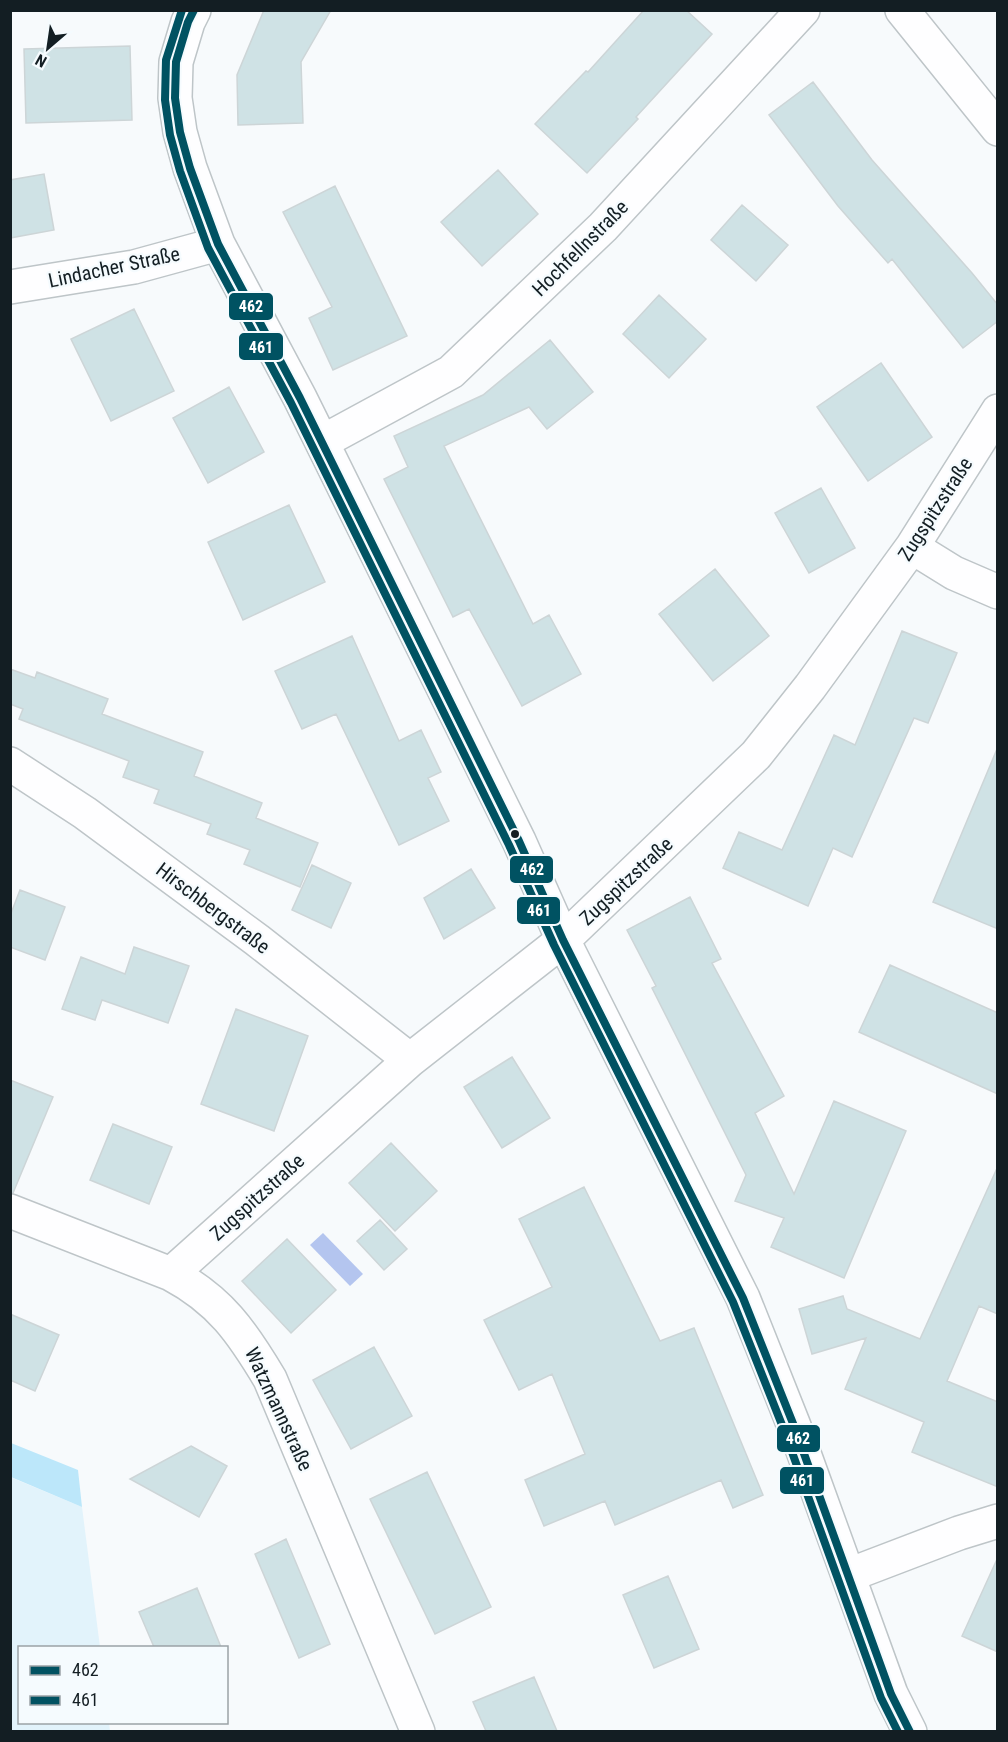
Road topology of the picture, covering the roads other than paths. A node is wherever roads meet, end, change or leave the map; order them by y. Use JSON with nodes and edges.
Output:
{"nodes":[{"id":1,"x":195,"y":10,"type":"edge"},
{"id":2,"x":803,"y":10,"type":"edge"},
{"id":3,"x":902,"y":10,"type":"edge"},
{"id":4,"x":998,"y":129,"type":"edge"},
{"id":5,"x":218,"y":244,"type":"junction"},
{"id":6,"x":10,"y":287,"type":"edge"},
{"id":7,"x":998,"y":411,"type":"edge"},
{"id":8,"x":322,"y":442,"type":"junction"},
{"id":9,"x":912,"y":547,"type":"junction"},
{"id":10,"x":998,"y":592,"type":"edge"},
{"id":11,"x":10,"y":764,"type":"edge"},
{"id":12,"x":563,"y":940,"type":"junction"},
{"id":13,"x":410,"y":1060,"type":"junction"},
{"id":14,"x":10,"y":1211,"type":"edge"},
{"id":15,"x":171,"y":1274,"type":"junction"},
{"id":16,"x":998,"y":1521,"type":"edge"},
{"id":17,"x":849,"y":1575,"type":"junction"},
{"id":18,"x":418,"y":1731,"type":"edge"},
{"id":19,"x":910,"y":1731,"type":"edge"}],
"edges":[{"from":1,"to":5,"type":"street"},
{"from":2,"to":8,"type":"street","name":"Hochfellnstraße"},
{"from":3,"to":4,"type":"street"},
{"from":5,"to":6,"type":"street","name":"Lindacher Straße"},
{"from":5,"to":8,"type":"street"},
{"from":7,"to":9,"type":"street","name":"Zugspitzstraße"},
{"from":8,"to":12,"type":"street"},
{"from":9,"to":10,"type":"street"},
{"from":9,"to":12,"type":"street","name":"Zugspitzstraße"},
{"from":11,"to":13,"type":"street","name":"Hirschbergstraße"},
{"from":12,"to":13,"type":"street","name":"Zugspitzstraße"},
{"from":12,"to":17,"type":"street"},
{"from":13,"to":15,"type":"street","name":"Zugspitzstraße"},
{"from":14,"to":15,"type":"street","name":"Watzmannstraße"},
{"from":15,"to":18,"type":"street","name":"Watzmannstraße"},
{"from":16,"to":17,"type":"street"},
{"from":17,"to":19,"type":"street"}]}
